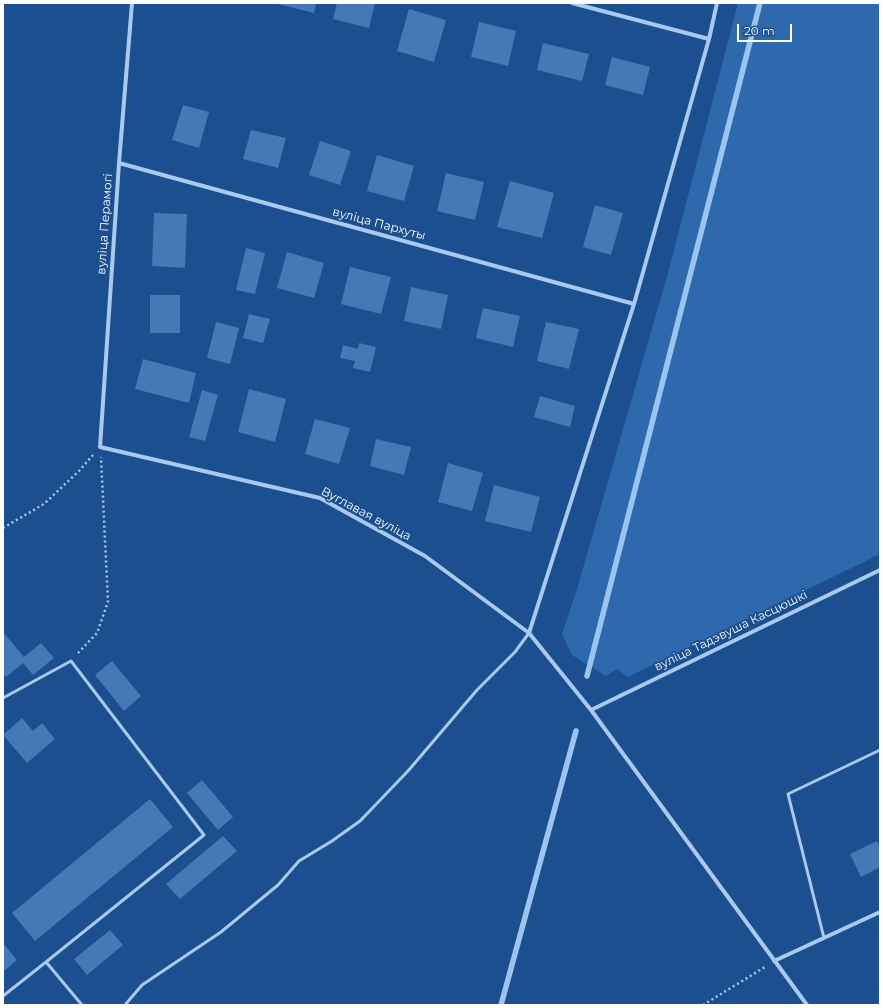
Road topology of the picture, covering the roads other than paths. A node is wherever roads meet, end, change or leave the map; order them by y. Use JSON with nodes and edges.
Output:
{"nodes":[{"id":1,"x":132,"y":3,"type":"edge"},
{"id":2,"x":572,"y":3,"type":"edge"},
{"id":3,"x":717,"y":3,"type":"edge"},
{"id":4,"x":709,"y":39,"type":"junction"},
{"id":5,"x":119,"y":163,"type":"junction"},
{"id":6,"x":634,"y":304,"type":"junction"},
{"id":7,"x":100,"y":447,"type":"joint"},
{"id":8,"x":880,"y":570,"type":"edge"},
{"id":9,"x":529,"y":633,"type":"junction"},
{"id":10,"x":3,"y":698,"type":"edge"},
{"id":11,"x":591,"y":710,"type":"junction"},
{"id":12,"x":880,"y":750,"type":"edge"},
{"id":13,"x":880,"y":912,"type":"edge"},
{"id":14,"x":824,"y":938,"type":"junction"},
{"id":15,"x":774,"y":961,"type":"junction"},
{"id":16,"x":46,"y":962,"type":"junction"},
{"id":17,"x":3,"y":996,"type":"edge"},
{"id":18,"x":82,"y":1005,"type":"edge"},
{"id":19,"x":125,"y":1005,"type":"edge"},
{"id":20,"x":807,"y":1005,"type":"edge"}],
"edges":[{"from":1,"to":5,"type":"street","name":"вуліца Перамогі"},
{"from":2,"to":4,"type":"street"},
{"from":3,"to":4,"type":"street"},
{"from":4,"to":6,"type":"street"},
{"from":5,"to":6,"type":"street","name":"вуліца Пархуты"},
{"from":5,"to":7,"type":"street","name":"вуліца Перамогі"},
{"from":6,"to":9,"type":"street"},
{"from":7,"to":9,"type":"street","name":"Вуглавая вуліца"},
{"from":8,"to":11,"type":"street","name":"вуліца Тадэвуша Касцюшкі"},
{"from":9,"to":11,"type":"street","name":"Вуглавая вуліца"},
{"from":9,"to":19,"type":"lane"},
{"from":10,"to":16,"type":"lane"},
{"from":11,"to":15,"type":"street","name":"Вуглавая вуліца"},
{"from":12,"to":14,"type":"lane"},
{"from":13,"to":14,"type":"street"},
{"from":14,"to":15,"type":"street"},
{"from":15,"to":20,"type":"street","name":"Вуглавая вуліца"},
{"from":16,"to":17,"type":"lane"},
{"from":16,"to":18,"type":"lane"}]}
